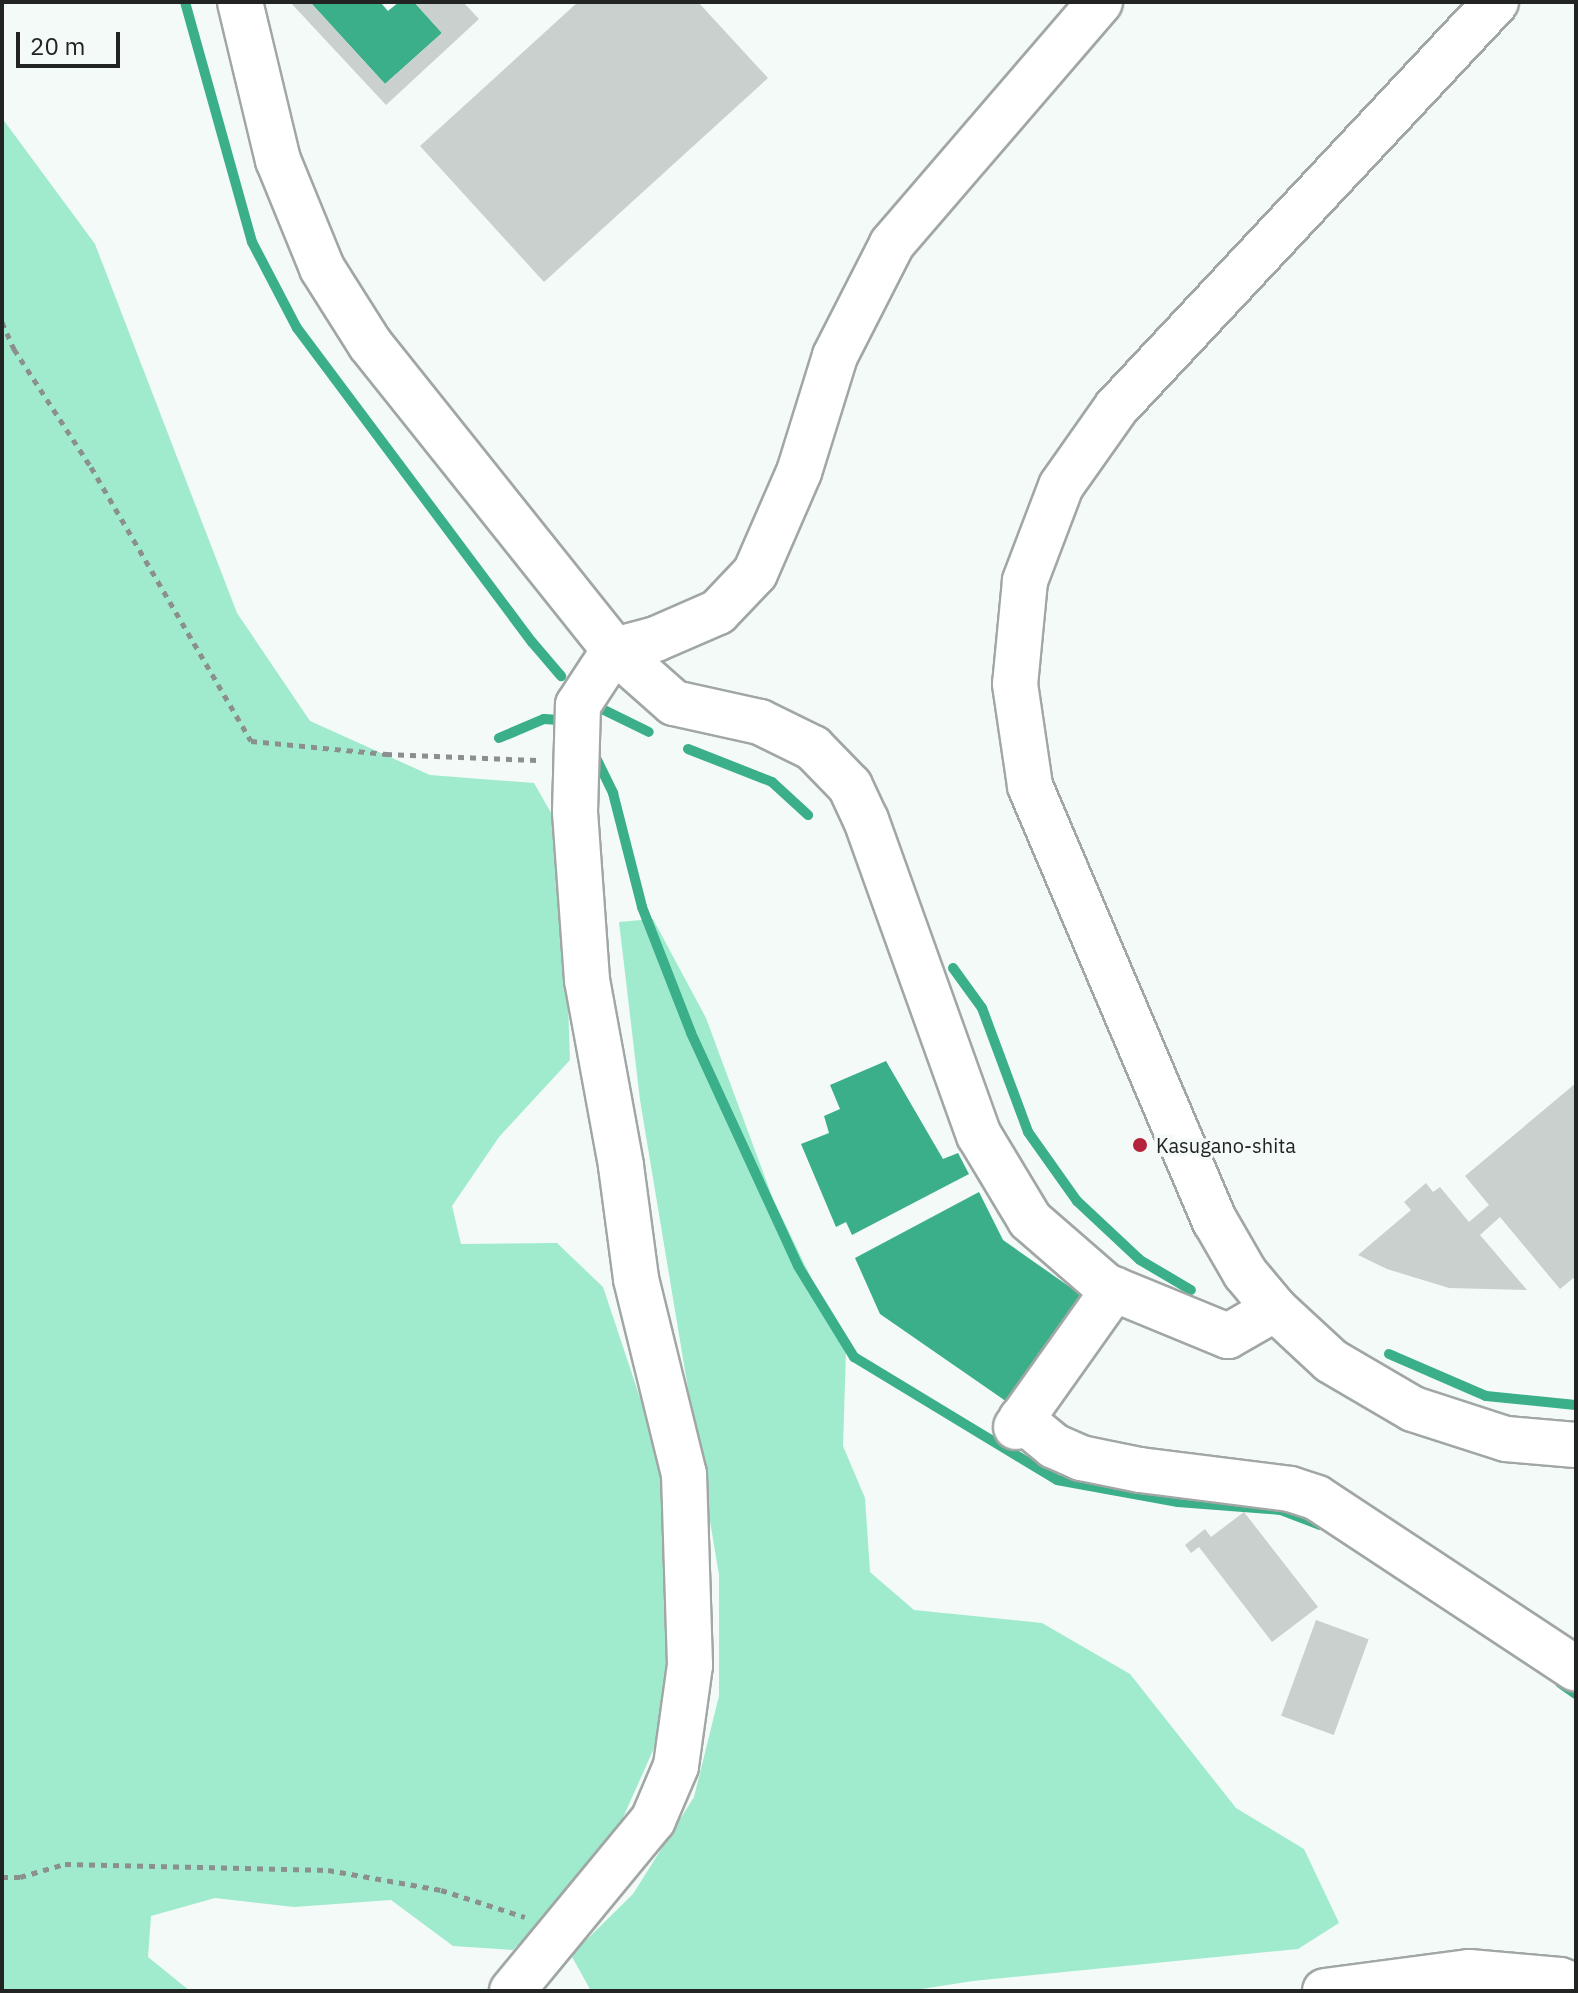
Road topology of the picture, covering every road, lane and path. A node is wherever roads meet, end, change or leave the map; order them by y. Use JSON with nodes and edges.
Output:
{"nodes":[{"id":1,"x":240,"y":2,"type":"edge"},
{"id":2,"x":1100,"y":2,"type":"edge"},
{"id":3,"x":1496,"y":2,"type":"edge"},
{"id":4,"x":2,"y":322,"type":"edge"},
{"id":5,"x":614,"y":650,"type":"junction"},
{"id":6,"x":546,"y":760,"type":"dead end"},
{"id":7,"x":1114,"y":1289,"type":"junction"},
{"id":8,"x":1275,"y":1309,"type":"junction"},
{"id":9,"x":1576,"y":1445,"type":"edge"},
{"id":10,"x":1576,"y":1669,"type":"edge"},
{"id":11,"x":2,"y":1877,"type":"edge"},
{"id":12,"x":573,"y":1919,"type":"junction"},
{"id":13,"x":1576,"y":1986,"type":"edge"},
{"id":14,"x":514,"y":1990,"type":"edge"},
{"id":15,"x":1325,"y":1991,"type":"edge"}],
"edges":[{"from":1,"to":5,"type":"street"},
{"from":2,"to":5,"type":"street"},
{"from":3,"to":8,"type":"street"},
{"from":4,"to":6,"type":"path"},
{"from":5,"to":7,"type":"street"},
{"from":5,"to":12,"type":"street"},
{"from":7,"to":8,"type":"street"},
{"from":7,"to":10,"type":"street"},
{"from":8,"to":9,"type":"street"},
{"from":11,"to":12,"type":"path"},
{"from":12,"to":14,"type":"street"},
{"from":13,"to":15,"type":"street"}]}
